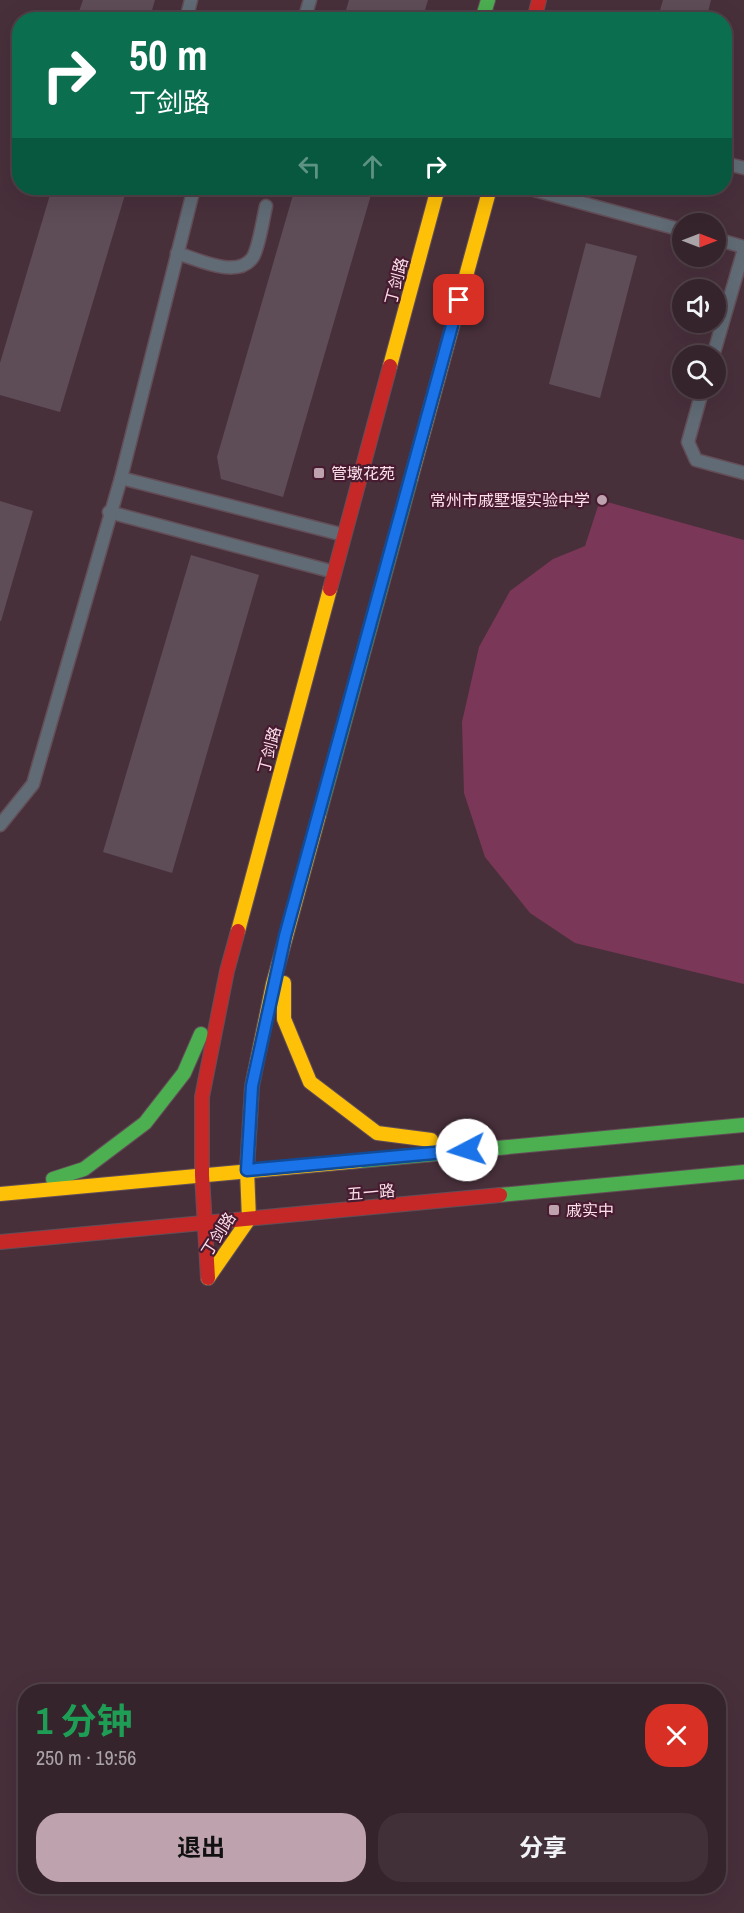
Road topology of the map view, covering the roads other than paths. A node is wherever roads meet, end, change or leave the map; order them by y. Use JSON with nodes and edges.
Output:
{"nodes":[{"id":1,"x":192,"y":195,"type":"edge"},
{"id":2,"x":436,"y":195,"type":"edge"},
{"id":3,"x":488,"y":195,"type":"edge"},
{"id":4,"x":553,"y":195,"type":"edge"},
{"id":5,"x":266,"y":206,"type":"dead end"},
{"id":6,"x":672,"y":227,"type":"edge"},
{"id":7,"x":726,"y":242,"type":"edge"},
{"id":8,"x":744,"y":248,"type":"edge"},
{"id":9,"x":177,"y":253,"type":"junction"},
{"id":10,"x":716,"y":345,"type":"edge"},
{"id":11,"x":700,"y":399,"type":"edge"},
{"id":12,"x":744,"y":473,"type":"edge"},
{"id":13,"x":121,"y":478,"type":"junction"},
{"id":14,"x":109,"y":512,"type":"junction"},
{"id":15,"x":345,"y":535,"type":"junction"},
{"id":16,"x":335,"y":573,"type":"junction"},
{"id":17,"x":0,"y":825,"type":"edge"},
{"id":18,"x":285,"y":936,"type":"junction"},
{"id":19,"x":227,"y":971,"type":"junction"},
{"id":20,"x":744,"y":1125,"type":"edge"},
{"id":21,"x":489,"y":1148,"type":"junction"},
{"id":22,"x":247,"y":1170,"type":"junction"},
{"id":23,"x":744,"y":1172,"type":"edge"},
{"id":24,"x":202,"y":1175,"type":"junction"},
{"id":25,"x":5,"y":1193,"type":"edge"},
{"id":26,"x":249,"y":1220,"type":"junction"},
{"id":27,"x":204,"y":1224,"type":"junction"},
{"id":28,"x":0,"y":1242,"type":"edge"}],
"edges":[{"from":1,"to":9,"type":"lane"},
{"from":2,"to":15,"type":"main road","name":"丁剑路"},
{"from":3,"to":18,"type":"main road","name":"丁剑路"},
{"from":4,"to":6,"type":"lane"},
{"from":5,"to":9,"type":"lane"},
{"from":7,"to":8,"type":"lane"},
{"from":8,"to":10,"type":"lane"},
{"from":9,"to":13,"type":"lane"},
{"from":11,"to":12,"type":"lane"},
{"from":13,"to":14,"type":"lane"},
{"from":13,"to":15,"type":"lane"},
{"from":14,"to":16,"type":"lane"},
{"from":14,"to":17,"type":"lane"},
{"from":15,"to":16,"type":"main road","name":"丁剑路"},
{"from":16,"to":19,"type":"main road","name":"丁剑路"},
{"from":18,"to":21,"type":"main road"},
{"from":18,"to":22,"type":"main road","name":"丁剑路"},
{"from":19,"to":24,"type":"main road","name":"丁剑路"},
{"from":19,"to":25,"type":"main road"},
{"from":20,"to":21,"type":"main road","name":"五一路"},
{"from":21,"to":22,"type":"main road","name":"五一路"},
{"from":22,"to":24,"type":"main road","name":"五一路"},
{"from":22,"to":26,"type":"main road","name":"丁剑路"},
{"from":23,"to":26,"type":"main road","name":"五一路"},
{"from":24,"to":25,"type":"main road","name":"五一路"},
{"from":24,"to":27,"type":"main road","name":"丁剑路"},
{"from":26,"to":27,"type":"main road","name":"五一路"},
{"from":26,"to":27,"type":"main road","name":"丁剑路"},
{"from":27,"to":28,"type":"main road","name":"五一路"}]}
